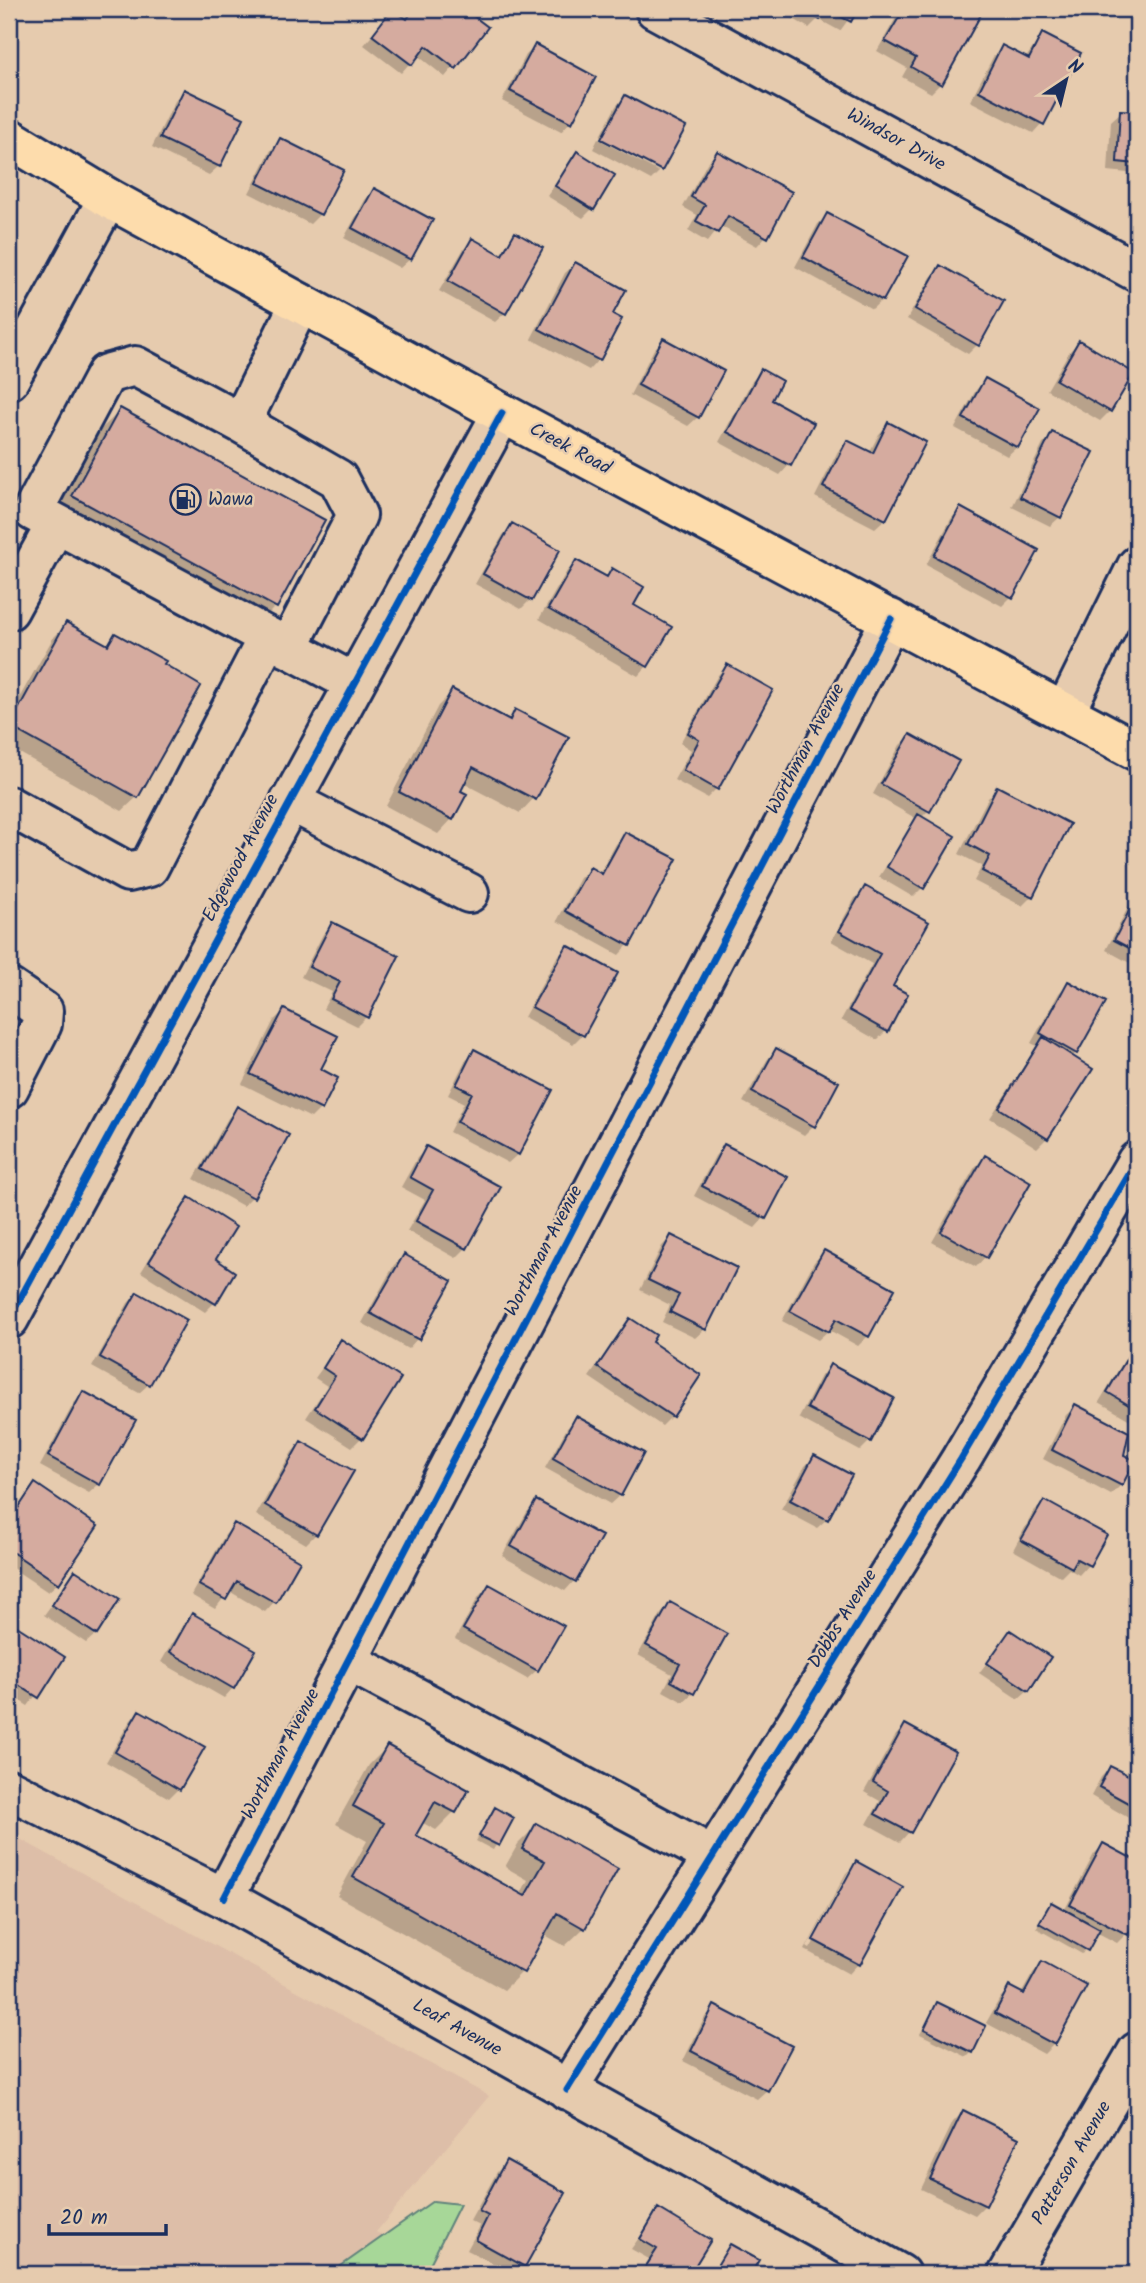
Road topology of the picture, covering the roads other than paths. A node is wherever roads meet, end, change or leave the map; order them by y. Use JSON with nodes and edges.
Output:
{"nodes":[{"id":1,"x":655,"y":9,"type":"edge"},
{"id":2,"x":9,"y":138,"type":"edge"},
{"id":3,"x":108,"y":198,"type":"junction"},
{"id":4,"x":1137,"y":272,"type":"edge"},
{"id":5,"x":300,"y":303,"type":"junction"},
{"id":6,"x":9,"y":380,"type":"edge"},
{"id":7,"x":502,"y":413,"type":"junction"},
{"id":8,"x":241,"y":423,"type":"junction"},
{"id":9,"x":33,"y":511,"type":"edge"},
{"id":10,"x":1137,"y":566,"type":"edge"},
{"id":11,"x":9,"y":610,"type":"edge"},
{"id":12,"x":891,"y":619,"type":"junction"},
{"id":13,"x":278,"y":642,"type":"junction"},
{"id":14,"x":354,"y":683,"type":"junction"},
{"id":15,"x":1065,"y":712,"type":"junction"},
{"id":16,"x":1137,"y":751,"type":"edge"},
{"id":17,"x":289,"y":801,"type":"junction"},
{"id":18,"x":9,"y":806,"type":"edge"},
{"id":19,"x":469,"y":893,"type":"dead end"},
{"id":20,"x":9,"y":988,"type":"edge"},
{"id":21,"x":9,"y":1088,"type":"edge"},
{"id":22,"x":1137,"y":1161,"type":"edge"},
{"id":23,"x":9,"y":1319,"type":"edge"},
{"id":24,"x":348,"y":1661,"type":"junction"},
{"id":25,"x":9,"y":1789,"type":"edge"},
{"id":26,"x":713,"y":1856,"type":"junction"},
{"id":27,"x":224,"y":1898,"type":"junction"},
{"id":28,"x":1137,"y":2052,"type":"edge"},
{"id":29,"x":567,"y":2090,"type":"junction"},
{"id":30,"x":900,"y":2274,"type":"edge"},
{"id":31,"x":1008,"y":2274,"type":"edge"}],
"edges":[{"from":1,"to":4,"type":"street","name":"Windsor Drive"},
{"from":2,"to":3,"type":"main road","name":"Creek Road"},
{"from":3,"to":5,"type":"main road","name":"Creek Road"},
{"from":3,"to":6,"type":"street"},
{"from":5,"to":7,"type":"main road","name":"Creek Road"},
{"from":5,"to":8,"type":"street"},
{"from":7,"to":12,"type":"main road","name":"Creek Road"},
{"from":7,"to":14,"type":"street","name":"Edgewood Avenue"},
{"from":8,"to":9,"type":"street"},
{"from":8,"to":13,"type":"street"},
{"from":9,"to":11,"type":"street"},
{"from":9,"to":13,"type":"street"},
{"from":10,"to":15,"type":"street"},
{"from":12,"to":15,"type":"main road","name":"Creek Road"},
{"from":12,"to":24,"type":"street","name":"Worthman Avenue"},
{"from":13,"to":14,"type":"street"},
{"from":13,"to":18,"type":"street"},
{"from":14,"to":17,"type":"street","name":"Edgewood Avenue"},
{"from":15,"to":16,"type":"main road","name":"Creek Road"},
{"from":17,"to":19,"type":"street"},
{"from":17,"to":23,"type":"street","name":"Edgewood Avenue"},
{"from":20,"to":21,"type":"street"},
{"from":22,"to":26,"type":"street","name":"Dobbs Avenue"},
{"from":24,"to":26,"type":"street"},
{"from":24,"to":27,"type":"street","name":"Worthman Avenue"},
{"from":25,"to":27,"type":"street","name":"Leaf Avenue"},
{"from":26,"to":29,"type":"street","name":"Dobbs Avenue"},
{"from":27,"to":29,"type":"street","name":"Leaf Avenue"},
{"from":28,"to":31,"type":"street","name":"Patterson Avenue"},
{"from":29,"to":30,"type":"street","name":"Leaf Avenue"}]}
